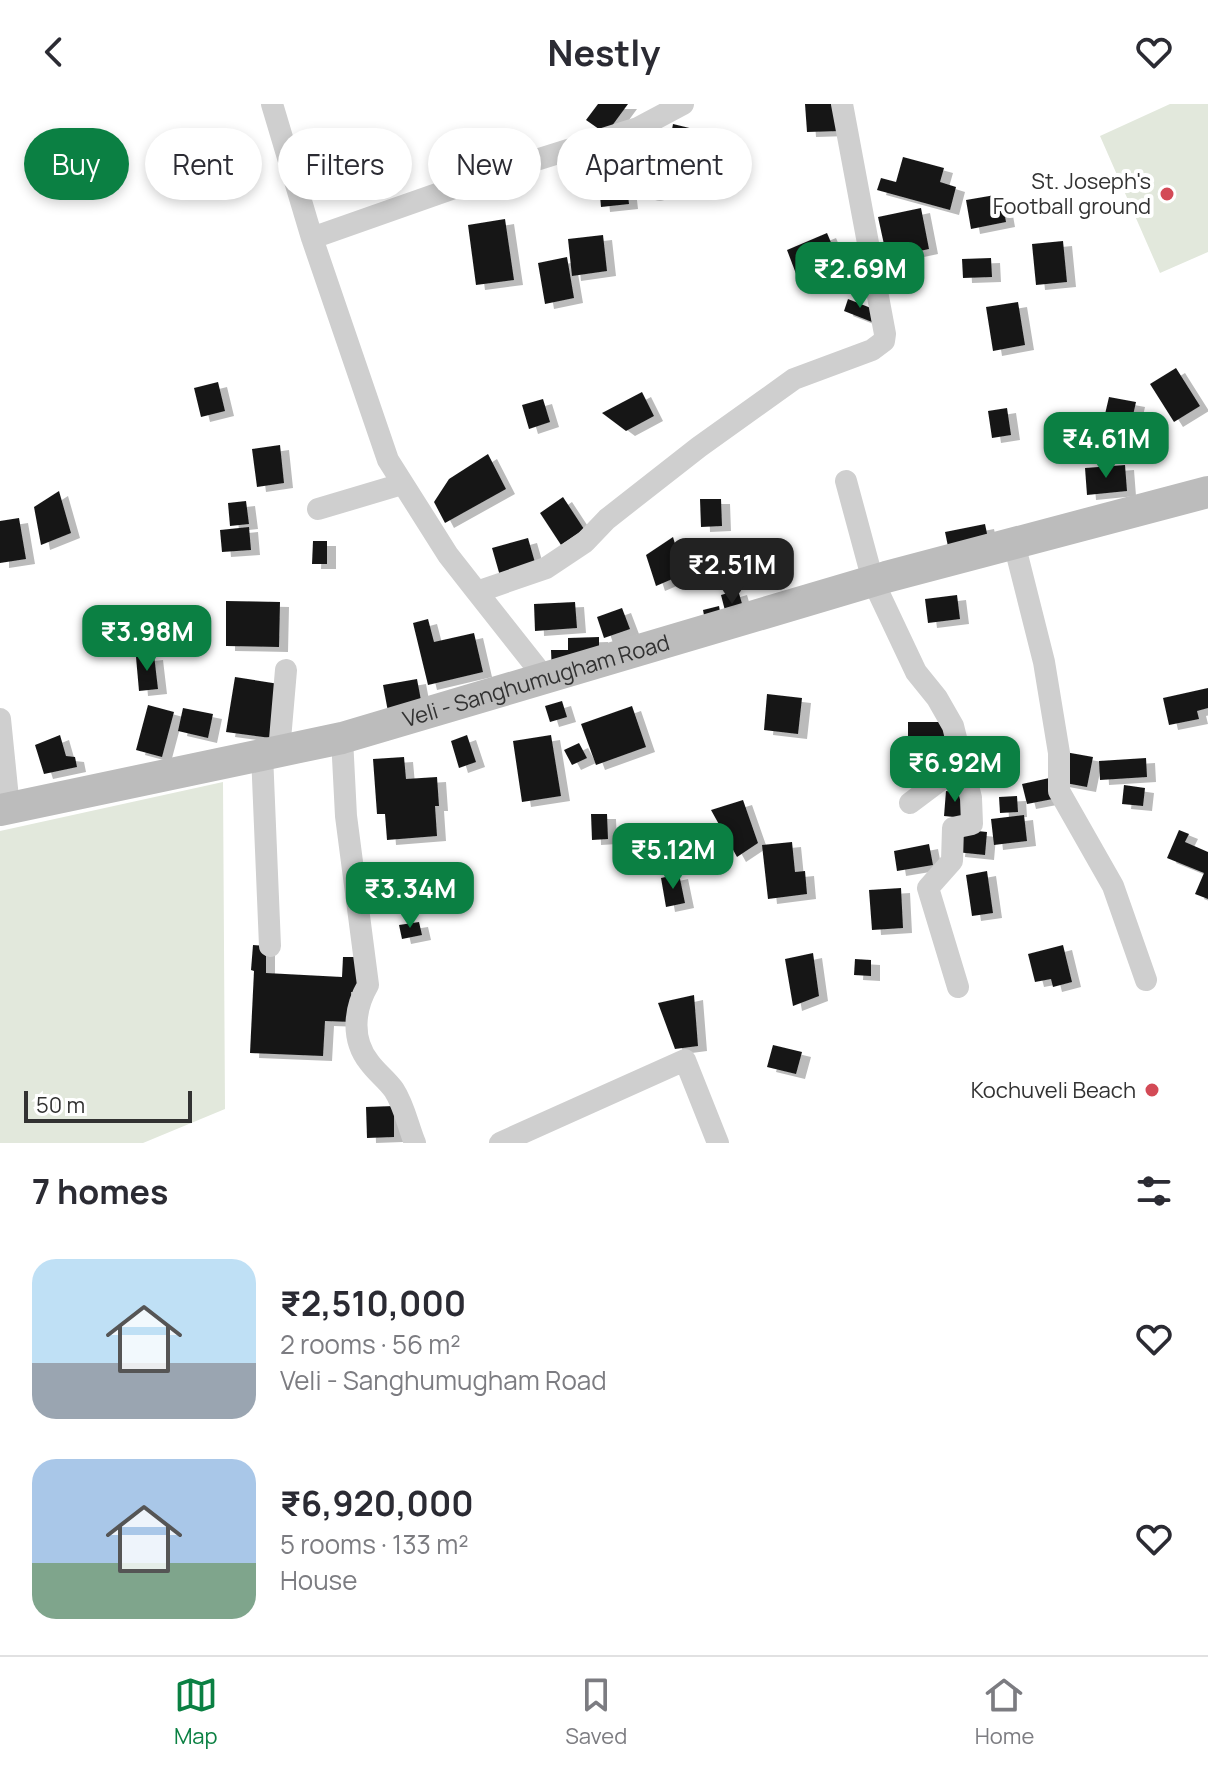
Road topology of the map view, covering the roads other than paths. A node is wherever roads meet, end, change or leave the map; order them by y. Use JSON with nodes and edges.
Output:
{"nodes":[{"id":1,"x":272,"y":104,"type":"edge"},
{"id":2,"x":683,"y":104,"type":"edge"},
{"id":3,"x":842,"y":104,"type":"edge"},
{"id":4,"x":638,"y":128,"type":"edge"},
{"id":5,"x":557,"y":153,"type":"edge"},
{"id":6,"x":312,"y":238,"type":"junction"},
{"id":7,"x":846,"y":481,"type":"dead end"},
{"id":8,"x":402,"y":484,"type":"junction"},
{"id":9,"x":1208,"y":492,"type":"edge"},
{"id":10,"x":318,"y":509,"type":"dead end"},
{"id":11,"x":1014,"y":543,"type":"junction"},
{"id":12,"x":873,"y":581,"type":"junction"},
{"id":13,"x":477,"y":592,"type":"junction"},
{"id":14,"x":286,"y":670,"type":"dead end"},
{"id":15,"x":545,"y":678,"type":"junction"},
{"id":16,"x":0,"y":719,"type":"edge"},
{"id":17,"x":342,"y":738,"type":"junction"},
{"id":18,"x":270,"y":752,"type":"junction"},
{"id":19,"x":962,"y":764,"type":"junction"},
{"id":20,"x":910,"y":803,"type":"dead end"},
{"id":21,"x":4,"y":809,"type":"edge"},
{"id":22,"x":270,"y":946,"type":"dead end"},
{"id":23,"x":1146,"y":980,"type":"dead end"},
{"id":24,"x":958,"y":987,"type":"dead end"},
{"id":25,"x":415,"y":1143,"type":"edge"},
{"id":26,"x":500,"y":1143,"type":"edge"},
{"id":27,"x":718,"y":1143,"type":"edge"}],
"edges":[{"from":1,"to":6,"type":"street"},
{"from":2,"to":4,"type":"street"},
{"from":3,"to":13,"type":"street"},
{"from":5,"to":6,"type":"street"},
{"from":6,"to":8,"type":"street"},
{"from":7,"to":12,"type":"street"},
{"from":8,"to":10,"type":"street"},
{"from":8,"to":13,"type":"street"},
{"from":9,"to":11,"type":"main road","name":"Veli - Sanghumugham Road"},
{"from":11,"to":12,"type":"main road","name":"Veli - Sanghumugham Road"},
{"from":11,"to":23,"type":"street"},
{"from":12,"to":15,"type":"main road","name":"Veli - Sanghumugham Road"},
{"from":12,"to":19,"type":"street"},
{"from":13,"to":15,"type":"street"},
{"from":14,"to":18,"type":"street"},
{"from":15,"to":17,"type":"main road","name":"Veli - Sanghumugham Road"},
{"from":16,"to":21,"type":"street"},
{"from":17,"to":18,"type":"main road","name":"Veli - Sanghumugham Road"},
{"from":17,"to":25,"type":"street"},
{"from":18,"to":21,"type":"main road","name":"Veli - Sanghumugham Road"},
{"from":18,"to":22,"type":"street"},
{"from":19,"to":20,"type":"street"},
{"from":19,"to":24,"type":"street"},
{"from":26,"to":27,"type":"street"}]}
